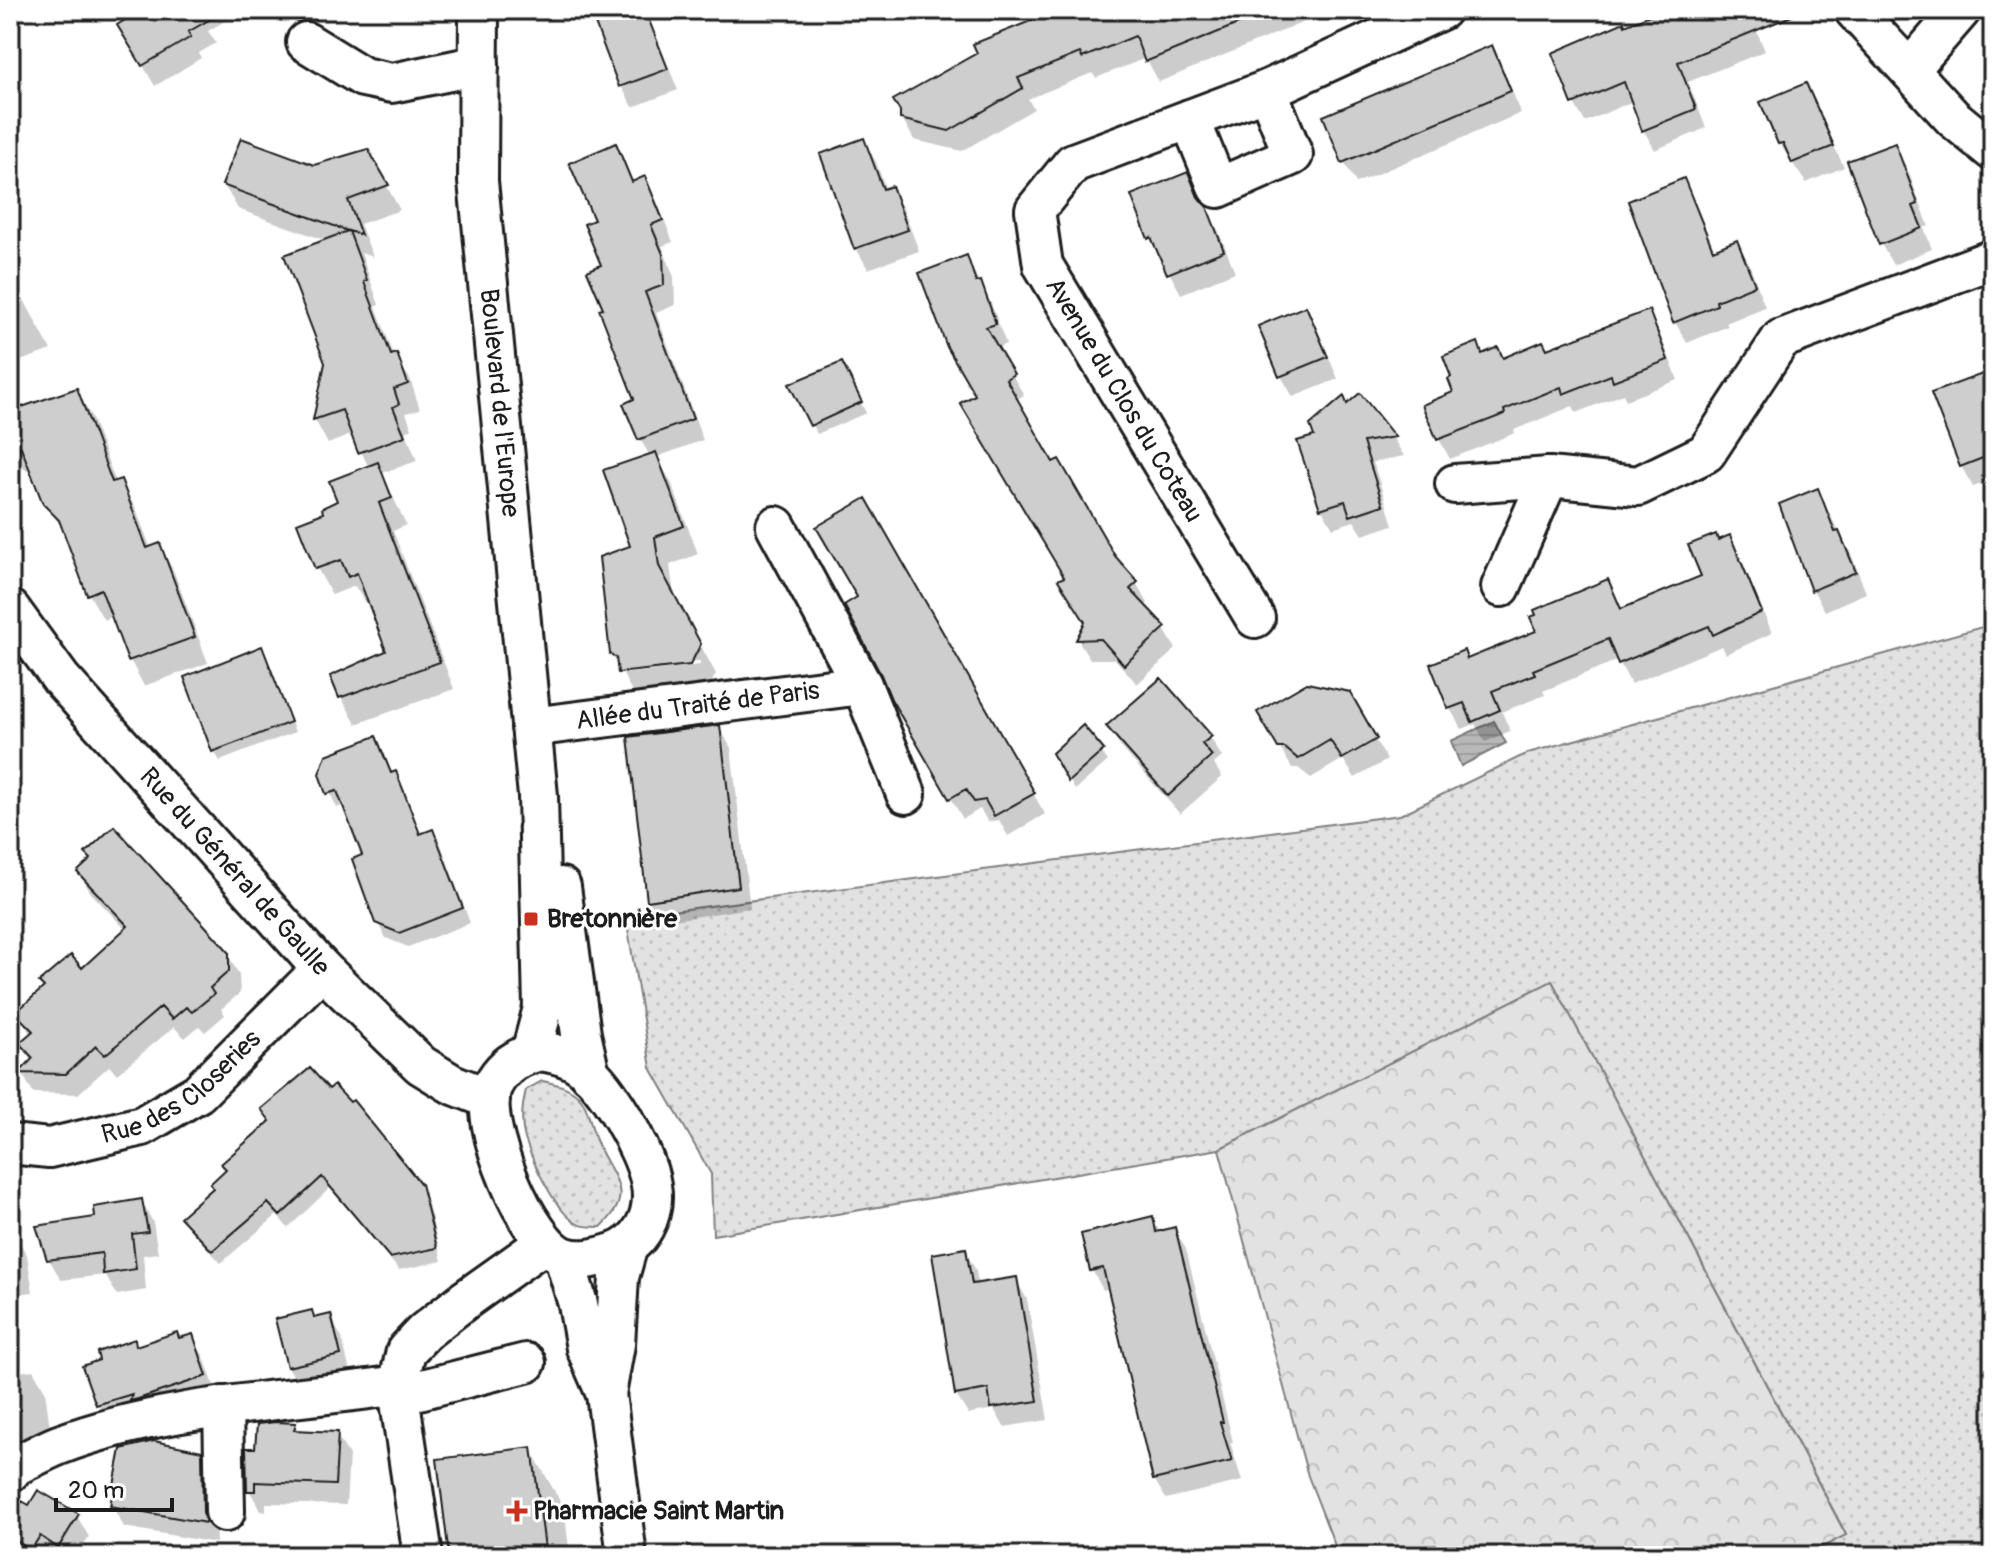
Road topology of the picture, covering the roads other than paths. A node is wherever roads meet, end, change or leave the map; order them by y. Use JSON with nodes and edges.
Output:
{"nodes":[{"id":1,"x":479,"y":10,"type":"edge"},
{"id":2,"x":1441,"y":10,"type":"edge"},
{"id":3,"x":1854,"y":10,"type":"edge"},
{"id":4,"x":1961,"y":10,"type":"edge"},
{"id":5,"x":306,"y":42,"type":"dead end"},
{"id":6,"x":479,"y":65,"type":"junction"},
{"id":7,"x":1910,"y":69,"type":"junction"},
{"id":8,"x":1267,"y":90,"type":"junction"},
{"id":9,"x":1190,"y":119,"type":"junction"},
{"id":10,"x":1993,"y":151,"type":"edge"},
{"id":11,"x":1993,"y":259,"type":"edge"},
{"id":12,"x":1549,"y":477,"type":"junction"},
{"id":13,"x":1455,"y":484,"type":"dead end"},
{"id":14,"x":776,"y":526,"type":"dead end"},
{"id":15,"x":1501,"y":587,"type":"dead end"},
{"id":16,"x":10,"y":609,"type":"edge"},
{"id":17,"x":1255,"y":618,"type":"dead end"},
{"id":18,"x":862,"y":685,"type":"junction"},
{"id":19,"x":531,"y":727,"type":"junction"},
{"id":20,"x":906,"y":794,"type":"dead end"},
{"id":21,"x":538,"y":796,"type":"junction"},
{"id":22,"x":322,"y":969,"type":"junction"},
{"id":23,"x":531,"y":1053,"type":"junction"},
{"id":24,"x":590,"y":1074,"type":"junction"},
{"id":25,"x":490,"y":1099,"type":"junction"},
{"id":26,"x":10,"y":1144,"type":"edge"},
{"id":27,"x":627,"y":1249,"type":"junction"},
{"id":28,"x":554,"y":1250,"type":"junction"},
{"id":29,"x":526,"y":1363,"type":"dead end"},
{"id":30,"x":398,"y":1390,"type":"junction"},
{"id":31,"x":606,"y":1394,"type":"junction"},
{"id":32,"x":223,"y":1406,"type":"junction"},
{"id":33,"x":10,"y":1472,"type":"edge"},
{"id":34,"x":225,"y":1512,"type":"dead end"},
{"id":35,"x":423,"y":1556,"type":"edge"},
{"id":36,"x":627,"y":1556,"type":"edge"}],
"edges":[{"from":1,"to":6,"type":"street","name":"Boulevard de l'Europe"},
{"from":2,"to":8,"type":"street","name":"Avenue du Clos du Coteau"},
{"from":3,"to":7,"type":"street"},
{"from":4,"to":7,"type":"street"},
{"from":5,"to":6,"type":"street"},
{"from":6,"to":19,"type":"street","name":"Boulevard de l'Europe"},
{"from":7,"to":10,"type":"street"},
{"from":8,"to":9,"type":"street","name":"Avenue du Clos du Coteau"},
{"from":8,"to":9,"type":"street"},
{"from":9,"to":17,"type":"street","name":"Avenue du Clos du Coteau"},
{"from":11,"to":12,"type":"street"},
{"from":12,"to":13,"type":"street"},
{"from":12,"to":15,"type":"street"},
{"from":14,"to":18,"type":"street","name":"Allée du Traité de Paris"},
{"from":16,"to":22,"type":"street","name":"Rue du Général de Gaulle"},
{"from":18,"to":19,"type":"street","name":"Allée du Traité de Paris"},
{"from":18,"to":20,"type":"street","name":"Allée du Traité de Paris"},
{"from":19,"to":21,"type":"street","name":"Boulevard de l'Europe"},
{"from":21,"to":23,"type":"street","name":"Boulevard de l'Europe"},
{"from":21,"to":24,"type":"street","name":"Boulevard de l'Europe"},
{"from":22,"to":25,"type":"street","name":"Rue du Général de Gaulle"},
{"from":22,"to":26,"type":"street","name":"Rue des Closeries"},
{"from":23,"to":24,"type":"street"},
{"from":23,"to":25,"type":"street"},
{"from":24,"to":27,"type":"street"},
{"from":25,"to":28,"type":"street"},
{"from":27,"to":28,"type":"street"},
{"from":27,"to":31,"type":"street"},
{"from":28,"to":30,"type":"street"},
{"from":28,"to":31,"type":"street"},
{"from":29,"to":30,"type":"street"},
{"from":30,"to":32,"type":"street"},
{"from":30,"to":35,"type":"street"},
{"from":31,"to":36,"type":"street"},
{"from":32,"to":33,"type":"street"},
{"from":32,"to":34,"type":"street"}]}
